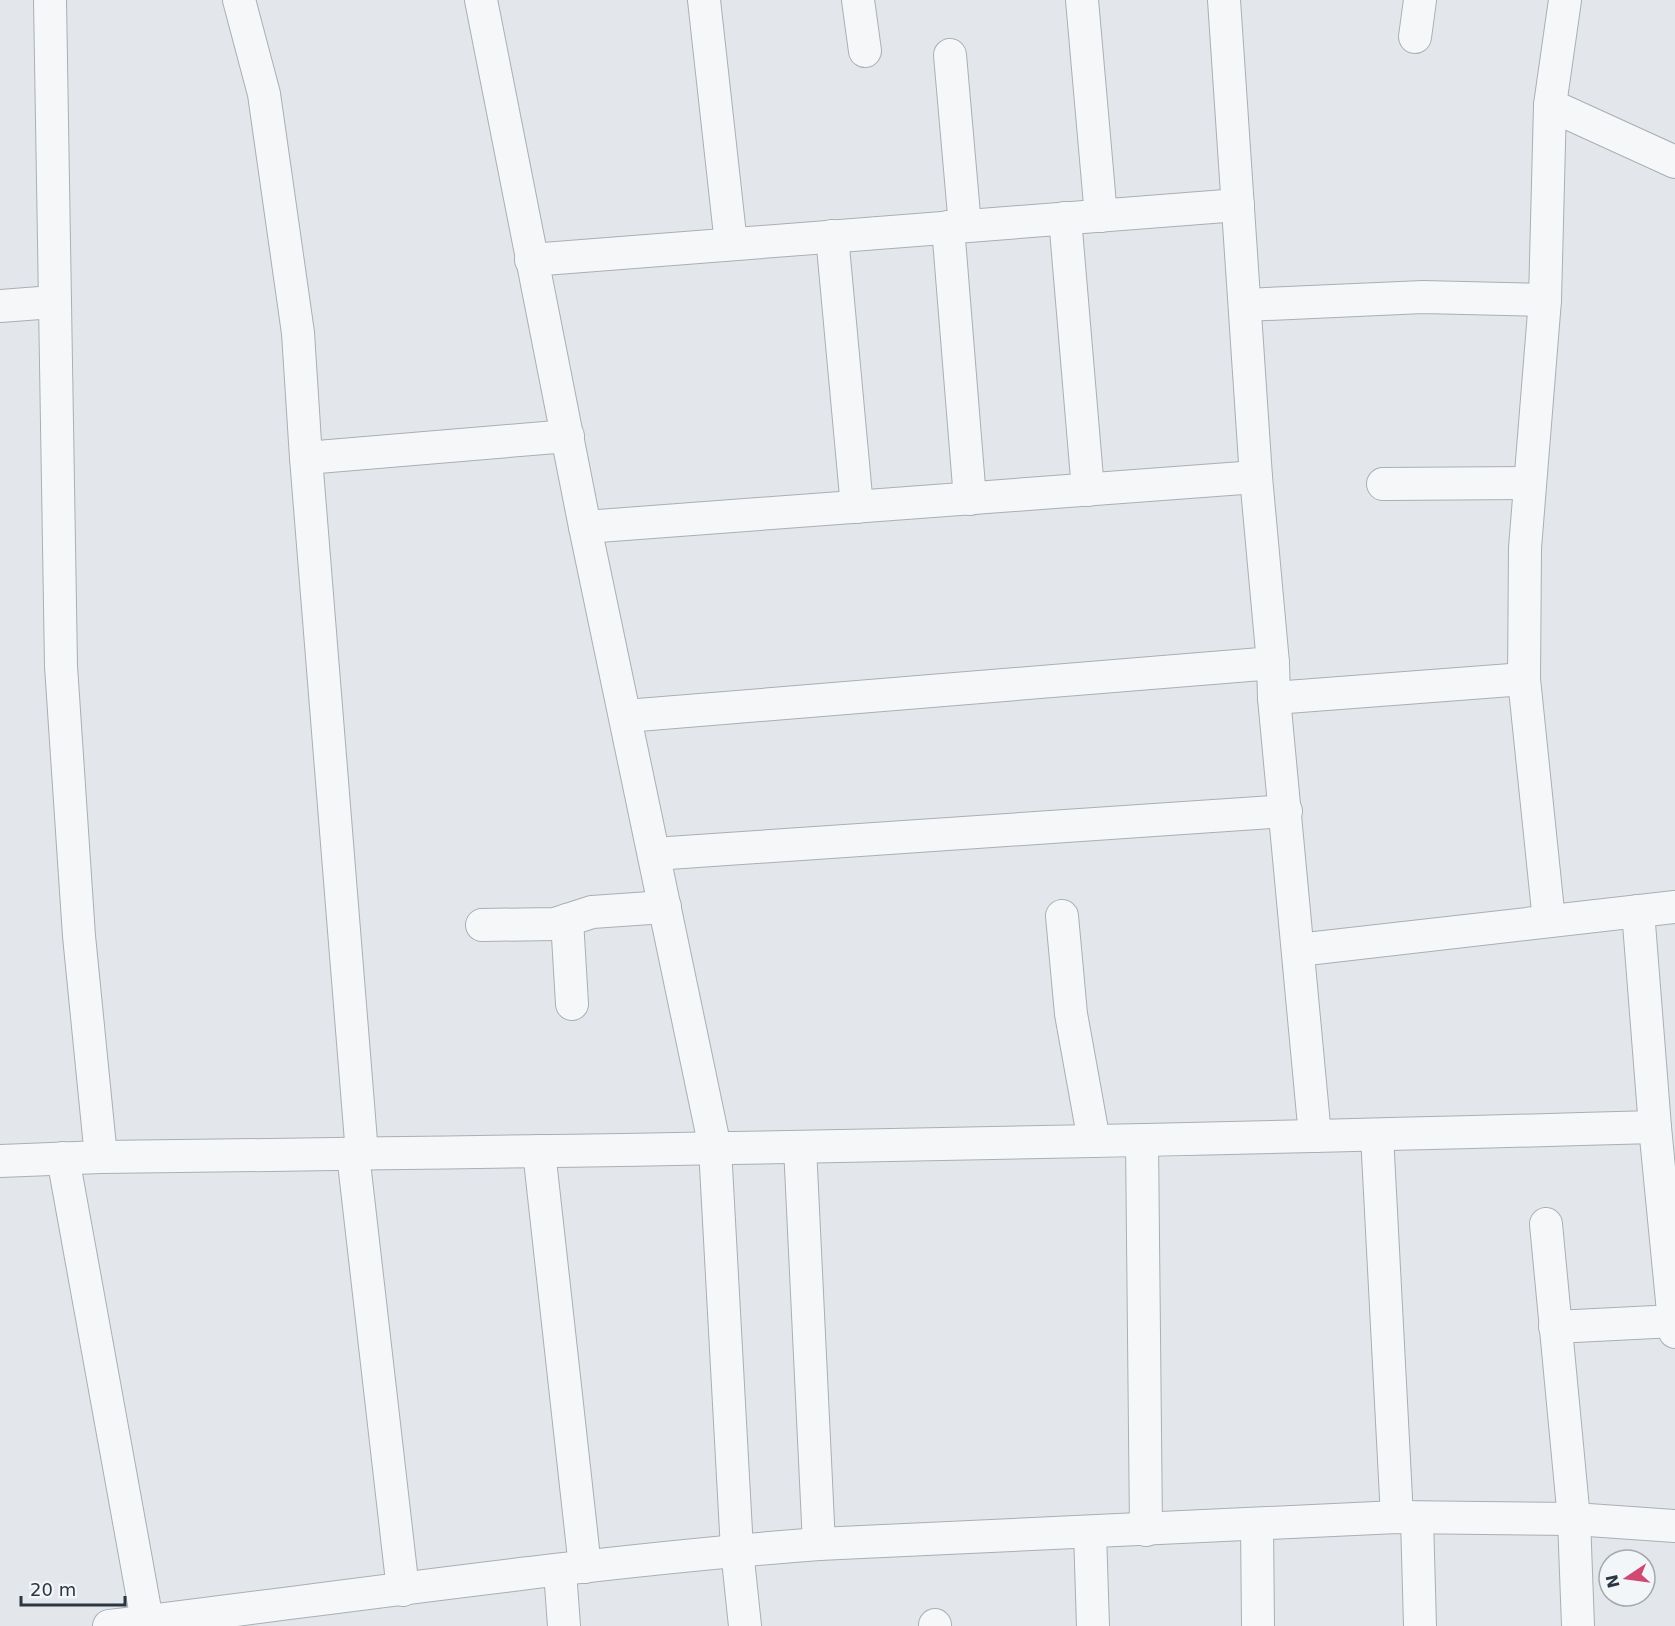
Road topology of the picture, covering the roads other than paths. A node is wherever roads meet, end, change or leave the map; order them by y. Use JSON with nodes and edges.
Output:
{"nodes":[{"id":1,"x":50,"y":0,"type":"edge"},
{"id":2,"x":239,"y":0,"type":"edge"},
{"id":3,"x":481,"y":0,"type":"edge"},
{"id":4,"x":704,"y":0,"type":"edge"},
{"id":5,"x":858,"y":0,"type":"edge"},
{"id":6,"x":1082,"y":0,"type":"edge"},
{"id":7,"x":1224,"y":0,"type":"edge"},
{"id":8,"x":1420,"y":0,"type":"edge"},
{"id":9,"x":1565,"y":0,"type":"edge"},
{"id":10,"x":1415,"y":37,"type":"dead end"},
{"id":11,"x":865,"y":51,"type":"dead end"},
{"id":12,"x":950,"y":56,"type":"dead end"},
{"id":13,"x":1550,"y":105,"type":"junction"},
{"id":14,"x":1675,"y":162,"type":"edge"},
{"id":15,"x":1238,"y":205,"type":"junction"},
{"id":16,"x":1101,"y":216,"type":"junction"},
{"id":17,"x":1065,"y":218,"type":"junction"},
{"id":18,"x":957,"y":227,"type":"junction"},
{"id":19,"x":832,"y":236,"type":"junction"},
{"id":20,"x":731,"y":244,"type":"junction"},
{"id":21,"x":531,"y":260,"type":"junction"},
{"id":22,"x":1545,"y":300,"type":"junction"},
{"id":23,"x":53,"y":302,"type":"junction"},
{"id":24,"x":1245,"y":305,"type":"junction"},
{"id":25,"x":0,"y":306,"type":"edge"},
{"id":26,"x":568,"y":436,"type":"junction"},
{"id":27,"x":306,"y":459,"type":"junction"},
{"id":28,"x":1256,"y":477,"type":"junction"},
{"id":29,"x":1530,"y":483,"type":"junction"},
{"id":30,"x":1383,"y":484,"type":"dead end"},
{"id":31,"x":1088,"y":490,"type":"junction"},
{"id":32,"x":970,"y":499,"type":"junction"},
{"id":33,"x":857,"y":507,"type":"junction"},
{"id":34,"x":585,"y":527,"type":"junction"},
{"id":35,"x":1273,"y":663,"type":"junction"},
{"id":36,"x":1524,"y":679,"type":"junction"},
{"id":37,"x":1274,"y":698,"type":"junction"},
{"id":38,"x":626,"y":716,"type":"junction"},
{"id":39,"x":1286,"y":811,"type":"junction"},
{"id":40,"x":654,"y":854,"type":"junction"},
{"id":41,"x":665,"y":907,"type":"junction"},
{"id":42,"x":1675,"y":907,"type":"edge"},
{"id":43,"x":1638,"y":911,"type":"junction"},
{"id":44,"x":1062,"y":916,"type":"dead end"},
{"id":45,"x":567,"y":920,"type":"junction"},
{"id":46,"x":1549,"y":921,"type":"junction"},
{"id":47,"x":483,"y":925,"type":"dead end"},
{"id":48,"x":1298,"y":950,"type":"junction"},
{"id":49,"x":572,"y":1004,"type":"dead end"},
{"id":50,"x":1655,"y":1127,"type":"junction"},
{"id":51,"x":1377,"y":1135,"type":"junction"},
{"id":52,"x":1316,"y":1136,"type":"junction"},
{"id":53,"x":1142,"y":1140,"type":"junction"},
{"id":54,"x":1094,"y":1141,"type":"junction"},
{"id":55,"x":800,"y":1147,"type":"junction"},
{"id":56,"x":715,"y":1148,"type":"junction"},
{"id":57,"x":540,"y":1151,"type":"junction"},
{"id":58,"x":358,"y":1154,"type":"junction"},
{"id":59,"x":101,"y":1157,"type":"junction"},
{"id":60,"x":63,"y":1158,"type":"junction"},
{"id":61,"x":0,"y":1161,"type":"edge"},
{"id":62,"x":1545,"y":1224,"type":"dead end"},
{"id":63,"x":1675,"y":1325,"type":"edge"},
{"id":64,"x":1555,"y":1327,"type":"junction"},
{"id":65,"x":1407,"y":1517,"type":"junction"},
{"id":66,"x":1574,"y":1519,"type":"junction"},
{"id":67,"x":1257,"y":1524,"type":"junction"},
{"id":68,"x":1675,"y":1526,"type":"edge"},
{"id":69,"x":1146,"y":1530,"type":"junction"},
{"id":70,"x":1090,"y":1532,"type":"junction"},
{"id":71,"x":819,"y":1544,"type":"junction"},
{"id":72,"x":737,"y":1550,"type":"junction"},
{"id":73,"x":572,"y":1569,"type":"junction"},
{"id":74,"x":403,"y":1590,"type":"junction"},
{"id":75,"x":148,"y":1624,"type":"edge"},
{"id":76,"x":110,"y":1626,"type":"edge"},
{"id":77,"x":564,"y":1626,"type":"edge"},
{"id":78,"x":745,"y":1626,"type":"edge"},
{"id":79,"x":1093,"y":1626,"type":"edge"},
{"id":80,"x":1258,"y":1626,"type":"edge"},
{"id":81,"x":1420,"y":1626,"type":"edge"},
{"id":82,"x":1578,"y":1626,"type":"edge"}],
"edges":[{"from":1,"to":23,"type":"street"},
{"from":2,"to":27,"type":"street"},
{"from":3,"to":21,"type":"street"},
{"from":4,"to":20,"type":"street"},
{"from":5,"to":11,"type":"street"},
{"from":6,"to":16,"type":"street"},
{"from":7,"to":15,"type":"street"},
{"from":8,"to":10,"type":"street"},
{"from":9,"to":13,"type":"street"},
{"from":12,"to":18,"type":"street"},
{"from":13,"to":14,"type":"street"},
{"from":13,"to":22,"type":"street"},
{"from":15,"to":16,"type":"street"},
{"from":15,"to":24,"type":"street"},
{"from":16,"to":17,"type":"street"},
{"from":17,"to":18,"type":"street"},
{"from":17,"to":31,"type":"street"},
{"from":18,"to":19,"type":"street"},
{"from":18,"to":32,"type":"street"},
{"from":19,"to":20,"type":"street"},
{"from":19,"to":33,"type":"street"},
{"from":20,"to":21,"type":"street"},
{"from":21,"to":26,"type":"street"},
{"from":22,"to":24,"type":"street"},
{"from":22,"to":29,"type":"street"},
{"from":23,"to":25,"type":"street"},
{"from":23,"to":59,"type":"street"},
{"from":24,"to":28,"type":"street"},
{"from":26,"to":27,"type":"street"},
{"from":26,"to":34,"type":"street"},
{"from":27,"to":58,"type":"street"},
{"from":28,"to":31,"type":"street"},
{"from":28,"to":35,"type":"street"},
{"from":29,"to":30,"type":"street"},
{"from":29,"to":36,"type":"street"},
{"from":31,"to":32,"type":"street"},
{"from":32,"to":33,"type":"street"},
{"from":33,"to":34,"type":"street"},
{"from":34,"to":38,"type":"street"},
{"from":35,"to":37,"type":"street"},
{"from":35,"to":38,"type":"street"},
{"from":36,"to":37,"type":"street"},
{"from":36,"to":46,"type":"street"},
{"from":37,"to":39,"type":"street"},
{"from":38,"to":40,"type":"street"},
{"from":39,"to":40,"type":"street"},
{"from":39,"to":48,"type":"street"},
{"from":40,"to":41,"type":"street"},
{"from":41,"to":45,"type":"street"},
{"from":41,"to":56,"type":"street"},
{"from":42,"to":43,"type":"street"},
{"from":43,"to":46,"type":"street"},
{"from":43,"to":50,"type":"street"},
{"from":44,"to":54,"type":"street"},
{"from":45,"to":47,"type":"street"},
{"from":45,"to":49,"type":"street"},
{"from":46,"to":48,"type":"street"},
{"from":48,"to":52,"type":"street"},
{"from":50,"to":51,"type":"street"},
{"from":50,"to":63,"type":"street"},
{"from":51,"to":52,"type":"street"},
{"from":51,"to":65,"type":"street"},
{"from":52,"to":53,"type":"street"},
{"from":53,"to":54,"type":"street"},
{"from":53,"to":69,"type":"street"},
{"from":54,"to":55,"type":"street"},
{"from":55,"to":56,"type":"street"},
{"from":55,"to":71,"type":"street"},
{"from":56,"to":57,"type":"street"},
{"from":56,"to":72,"type":"street"},
{"from":57,"to":58,"type":"street"},
{"from":57,"to":73,"type":"street"},
{"from":58,"to":59,"type":"street"},
{"from":58,"to":74,"type":"street"},
{"from":59,"to":60,"type":"street"},
{"from":60,"to":61,"type":"street"},
{"from":60,"to":75,"type":"street"},
{"from":62,"to":64,"type":"street"},
{"from":63,"to":64,"type":"street"},
{"from":64,"to":66,"type":"street"},
{"from":65,"to":66,"type":"street"},
{"from":65,"to":67,"type":"street"},
{"from":65,"to":81,"type":"street"},
{"from":66,"to":68,"type":"street"},
{"from":66,"to":82,"type":"street"},
{"from":67,"to":69,"type":"street"},
{"from":67,"to":80,"type":"street"},
{"from":69,"to":70,"type":"street"},
{"from":70,"to":71,"type":"street"},
{"from":70,"to":79,"type":"street"},
{"from":71,"to":72,"type":"street"},
{"from":72,"to":73,"type":"street"},
{"from":72,"to":78,"type":"street"},
{"from":73,"to":74,"type":"street"},
{"from":73,"to":77,"type":"street"},
{"from":74,"to":75,"type":"street"},
{"from":75,"to":76,"type":"street"}]}
